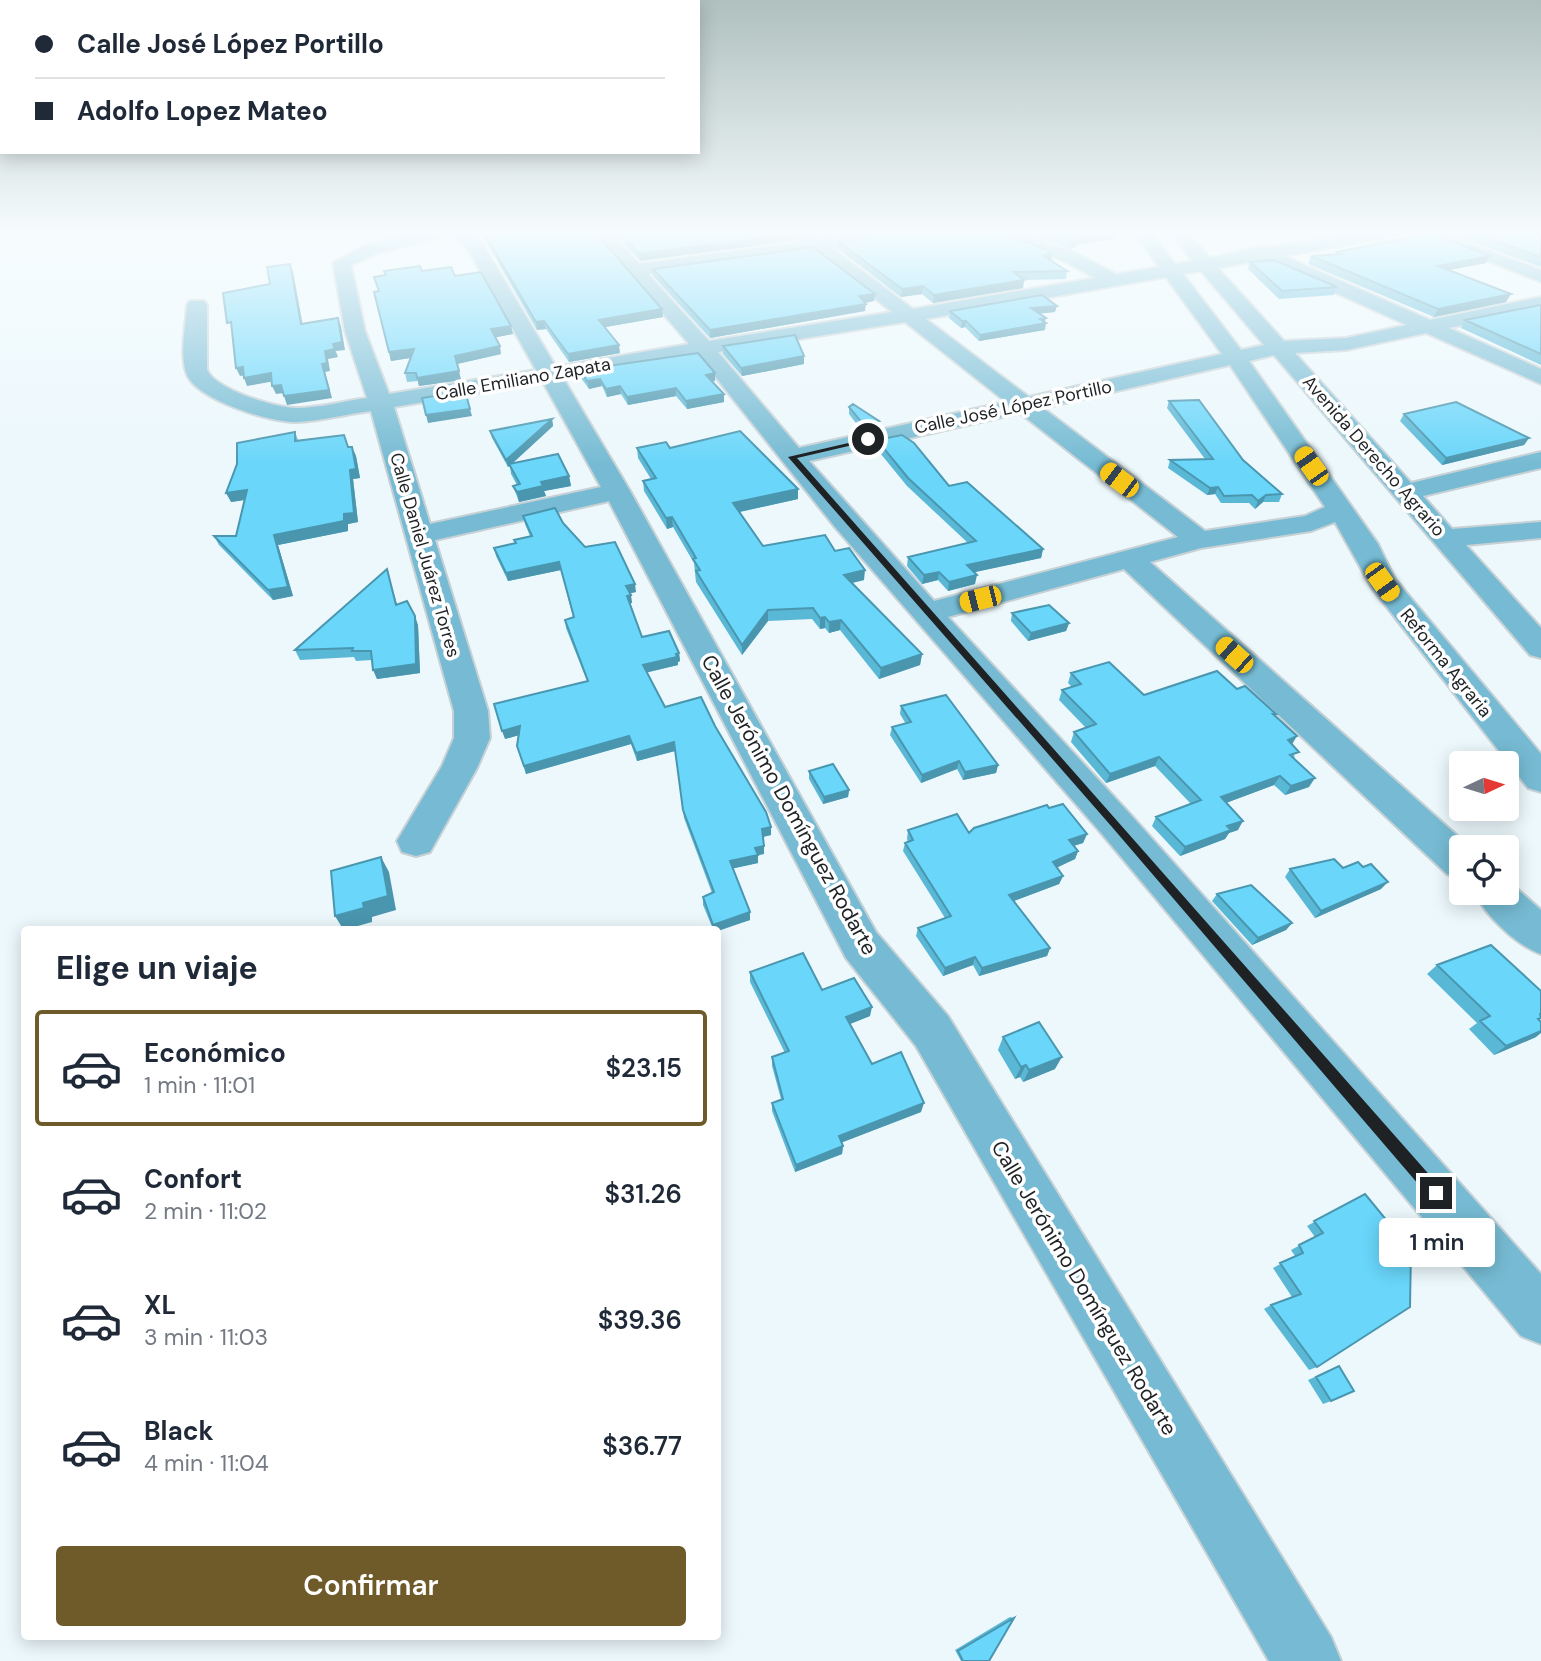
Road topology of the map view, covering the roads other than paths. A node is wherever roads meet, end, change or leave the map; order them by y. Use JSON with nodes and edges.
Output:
{"nodes":[{"id":1,"x":197,"y":311,"type":"edge"},
{"id":2,"x":352,"y":311,"type":"edge"},
{"id":3,"x":513,"y":311,"type":"edge"},
{"id":4,"x":671,"y":311,"type":"edge"},
{"id":5,"x":902,"y":311,"type":"edge"},
{"id":6,"x":940,"y":311,"type":"edge"},
{"id":7,"x":1200,"y":311,"type":"edge"},
{"id":8,"x":1250,"y":311,"type":"edge"},
{"id":9,"x":1391,"y":311,"type":"edge"},
{"id":10,"x":1508,"y":311,"type":"edge"},
{"id":11,"x":908,"y":316,"type":"junction"},
{"id":12,"x":1430,"y":328,"type":"junction"},
{"id":13,"x":704,"y":348,"type":"junction"},
{"id":14,"x":1278,"y":348,"type":"junction"},
{"id":15,"x":1235,"y":358,"type":"junction"},
{"id":16,"x":551,"y":375,"type":"junction"},
{"id":17,"x":1541,"y":377,"type":"edge"},
{"id":18,"x":381,"y":404,"type":"junction"},
{"id":19,"x":1020,"y":404,"type":"junction"},
{"id":20,"x":792,"y":457,"type":"junction"},
{"id":21,"x":1540,"y":460,"type":"edge"},
{"id":22,"x":617,"y":491,"type":"junction"},
{"id":23,"x":1407,"y":492,"type":"junction"},
{"id":24,"x":1341,"y":510,"type":"junction"},
{"id":25,"x":1541,"y":530,"type":"edge"},
{"id":26,"x":419,"y":535,"type":"junction"},
{"id":27,"x":1447,"y":538,"type":"junction"},
{"id":28,"x":1199,"y":540,"type":"junction"},
{"id":29,"x":1131,"y":560,"type":"junction"},
{"id":30,"x":930,"y":612,"type":"junction"},
{"id":31,"x":1541,"y":648,"type":"edge"},
{"id":32,"x":1541,"y":779,"type":"edge"},
{"id":33,"x":416,"y":841,"type":"dead end"},
{"id":34,"x":1449,"y":852,"type":"edge"},
{"id":35,"x":1508,"y":905,"type":"edge"},
{"id":36,"x":1541,"y":936,"type":"edge"},
{"id":37,"x":1541,"y":1316,"type":"edge"},
{"id":38,"x":1294,"y":1652,"type":"edge"}],
"edges":[{"from":1,"to":18,"type":"street","name":"Calle Emiliano Zapata"},
{"from":2,"to":18,"type":"street","name":"Calle Daniel Juárez Torres"},
{"from":3,"to":16,"type":"street","name":"Calle Jerónimo Domínguez Rodarte"},
{"from":4,"to":13,"type":"street"},
{"from":5,"to":11,"type":"street"},
{"from":6,"to":11,"type":"street","name":"Calle Emiliano Zapata"},
{"from":7,"to":15,"type":"street","name":"Reforma Agraria"},
{"from":8,"to":14,"type":"street","name":"Avenida Derecho Agrario"},
{"from":9,"to":12,"type":"street"},
{"from":10,"to":12,"type":"street"},
{"from":11,"to":13,"type":"street","name":"Calle Emiliano Zapata"},
{"from":11,"to":19,"type":"street"},
{"from":12,"to":14,"type":"street"},
{"from":12,"to":17,"type":"street"},
{"from":13,"to":16,"type":"street","name":"Calle Emiliano Zapata"},
{"from":13,"to":20,"type":"street"},
{"from":14,"to":15,"type":"street","name":"Calle José López Portillo"},
{"from":14,"to":23,"type":"street","name":"Avenida Derecho Agrario"},
{"from":15,"to":19,"type":"street","name":"Calle José López Portillo"},
{"from":15,"to":24,"type":"street","name":"Reforma Agraria"},
{"from":16,"to":18,"type":"street","name":"Calle Emiliano Zapata"},
{"from":16,"to":22,"type":"street","name":"Calle Jerónimo Domínguez Rodarte"},
{"from":18,"to":26,"type":"street","name":"Calle Daniel Juárez Torres"},
{"from":19,"to":20,"type":"street","name":"Calle José López Portillo"},
{"from":19,"to":28,"type":"street"},
{"from":20,"to":30,"type":"street"},
{"from":21,"to":23,"type":"street"},
{"from":22,"to":26,"type":"street"},
{"from":22,"to":38,"type":"street","name":"Calle Jerónimo Domínguez Rodarte"},
{"from":23,"to":27,"type":"street","name":"Avenida Derecho Agrario"},
{"from":24,"to":28,"type":"street"},
{"from":24,"to":32,"type":"street","name":"Reforma Agraria"},
{"from":25,"to":27,"type":"street"},
{"from":26,"to":33,"type":"street","name":"Calle Daniel Juárez Torres"},
{"from":27,"to":31,"type":"street","name":"Avenida Derecho Agrario"},
{"from":28,"to":29,"type":"street"},
{"from":29,"to":30,"type":"street"},
{"from":29,"to":34,"type":"street"},
{"from":30,"to":37,"type":"street"},
{"from":35,"to":36,"type":"street"}]}
